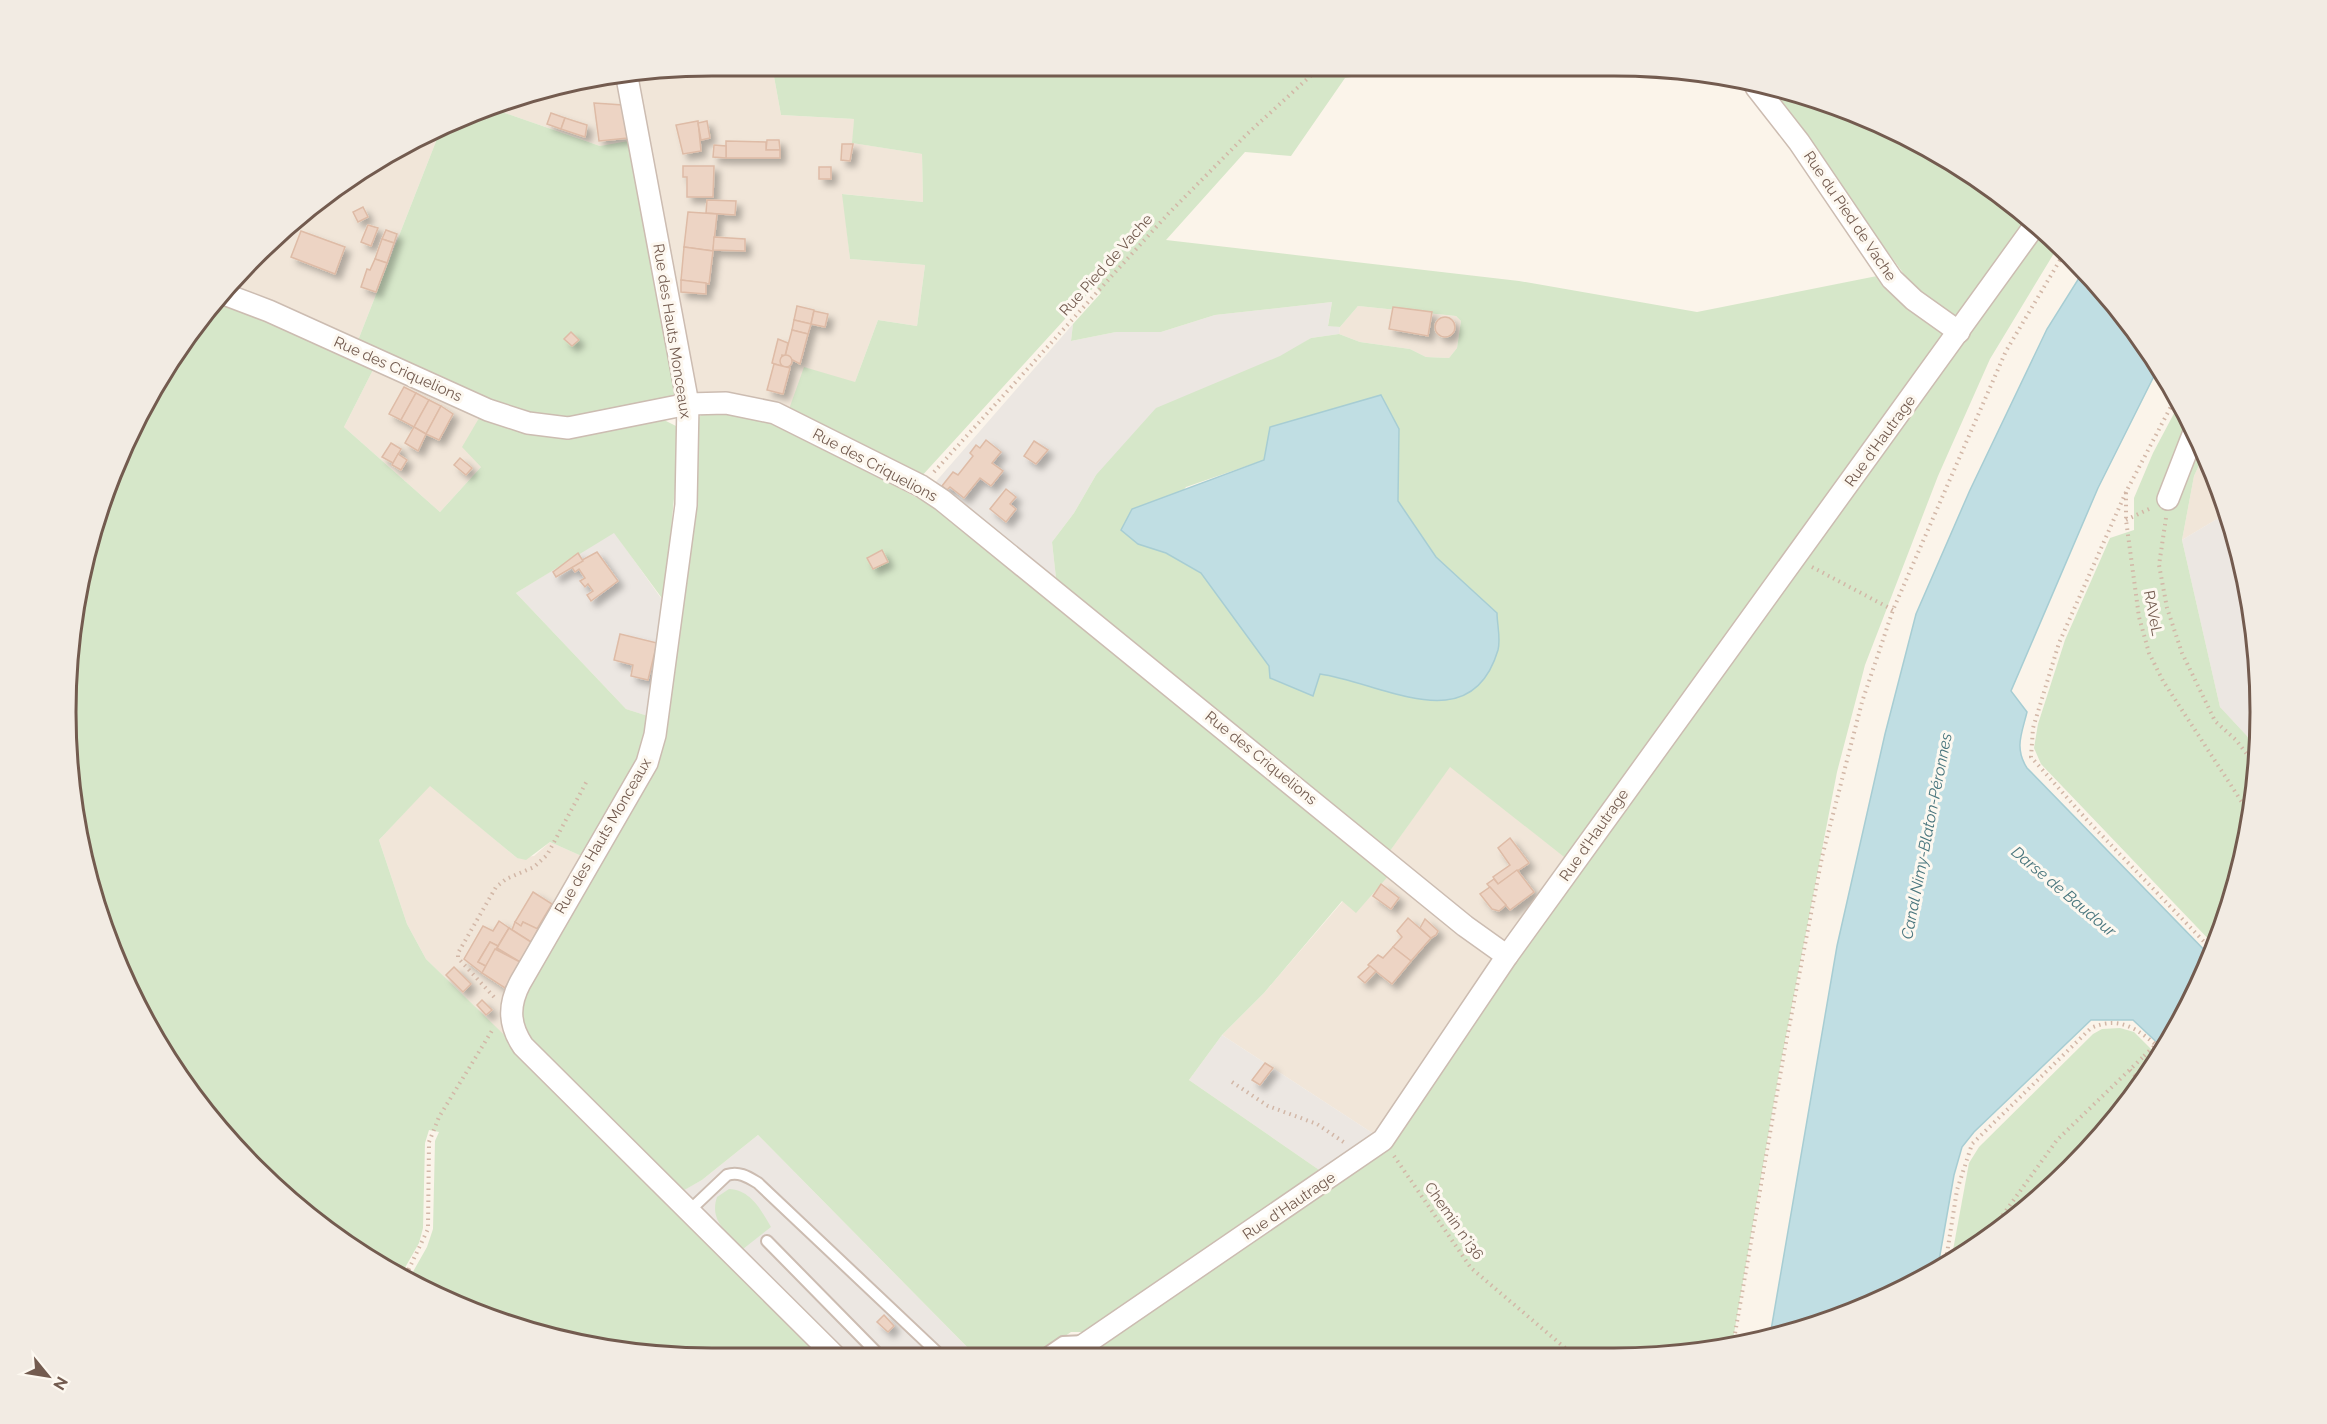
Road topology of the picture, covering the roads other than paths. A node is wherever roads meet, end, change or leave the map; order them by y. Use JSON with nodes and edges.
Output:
{"nodes":[{"id":1,"x":628,"y":82,"type":"edge"},
{"id":2,"x":1762,"y":94,"type":"edge"},
{"id":3,"x":2031,"y":231,"type":"edge"},
{"id":4,"x":231,"y":297,"type":"edge"},
{"id":5,"x":1959,"y":332,"type":"junction"},
{"id":6,"x":688,"y":404,"type":"junction"},
{"id":7,"x":2190,"y":442,"type":"edge"},
{"id":8,"x":2168,"y":500,"type":"road end"},
{"id":9,"x":1507,"y":956,"type":"junction"},
{"id":10,"x":689,"y":1211,"type":"junction"},
{"id":11,"x":767,"y":1241,"type":"dead end"},
{"id":12,"x":1091,"y":1340,"type":"junction"},
{"id":13,"x":827,"y":1348,"type":"edge"},
{"id":14,"x":872,"y":1348,"type":"edge"},
{"id":15,"x":933,"y":1348,"type":"edge"},
{"id":16,"x":1054,"y":1348,"type":"edge"},
{"id":17,"x":1079,"y":1348,"type":"edge"}],
"edges":[{"from":1,"to":6,"type":"street","name":"Rue des Hauts Monceaux"},
{"from":2,"to":5,"type":"street","name":"Rue du Pied de Vache"},
{"from":3,"to":5,"type":"street","name":"Rue d'Hautrage"},
{"from":4,"to":6,"type":"street","name":"Rue des Criquelions"},
{"from":5,"to":9,"type":"street","name":"Rue d'Hautrage"},
{"from":6,"to":9,"type":"street","name":"Rue des Criquelions"},
{"from":6,"to":10,"type":"street","name":"Rue des Hauts Monceaux"},
{"from":7,"to":8,"type":"street"},
{"from":9,"to":12,"type":"street","name":"Rue d'Hautrage"},
{"from":10,"to":13,"type":"street"},
{"from":10,"to":15,"type":"lane"},
{"from":11,"to":14,"type":"lane"},
{"from":12,"to":16,"type":"lane"},
{"from":12,"to":17,"type":"street","name":"Rue d'Hautrage"}]}
